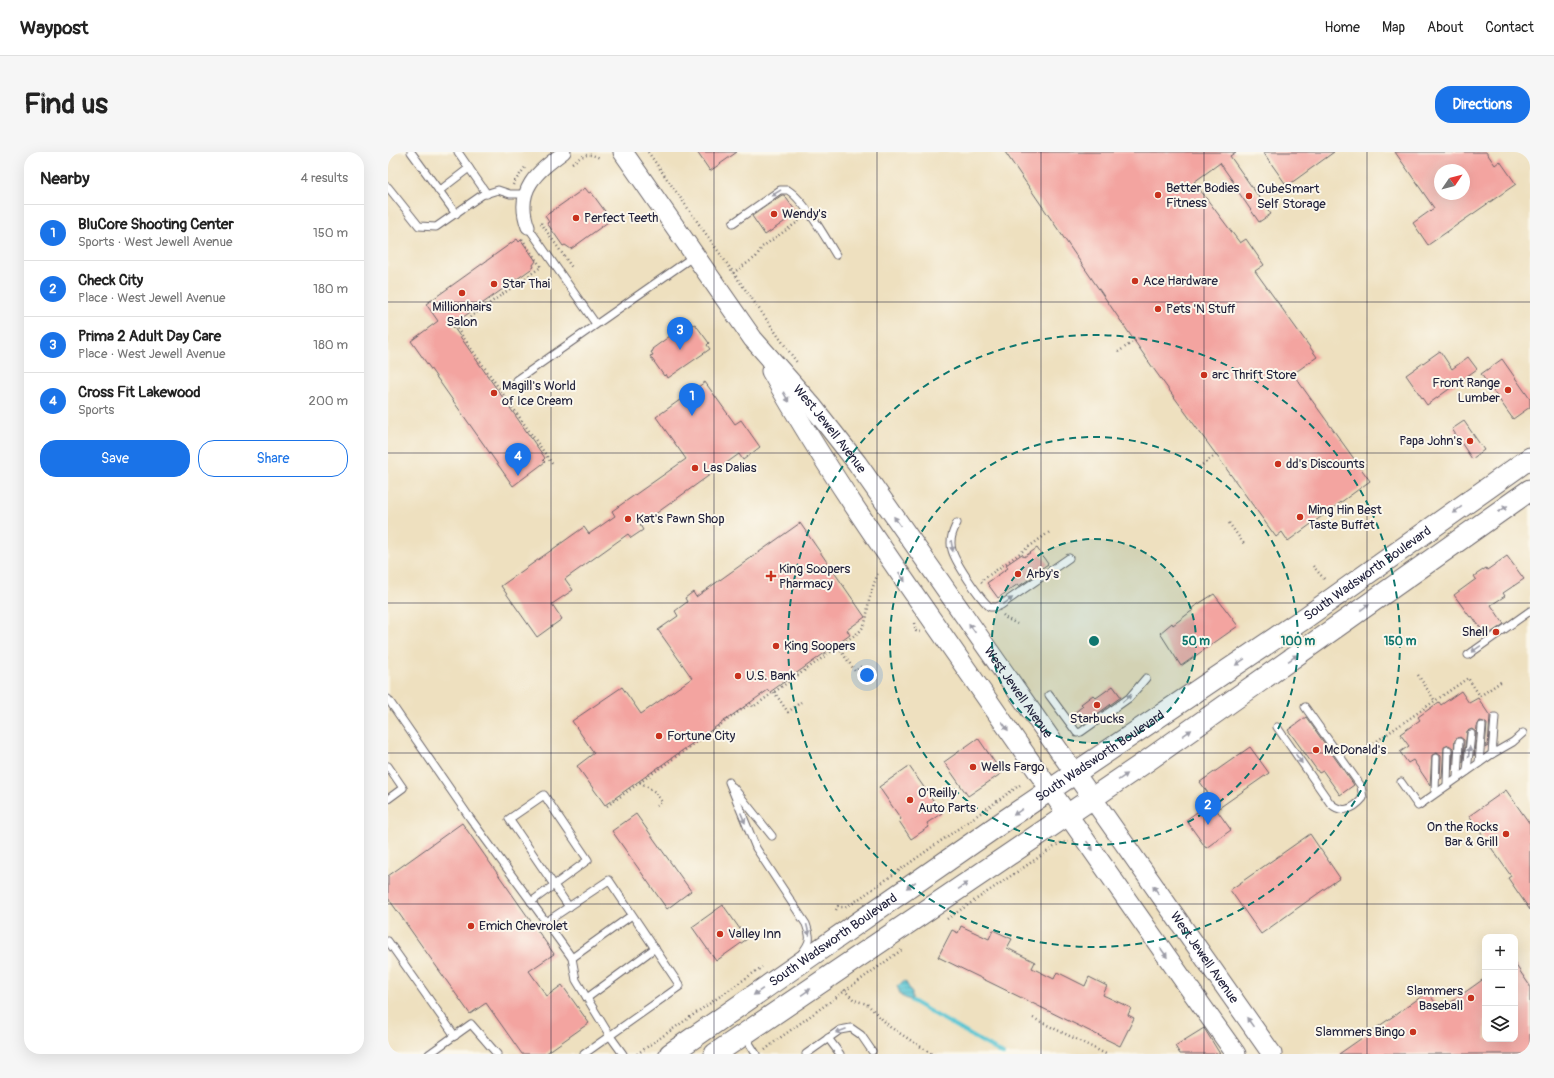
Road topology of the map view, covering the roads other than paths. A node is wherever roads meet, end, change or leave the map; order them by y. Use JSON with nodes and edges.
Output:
{"nodes":[{"id":1,"x":411,"y":152,"type":"edge"},
{"id":2,"x":458,"y":152,"type":"edge"},
{"id":3,"x":564,"y":152,"type":"edge"},
{"id":4,"x":622,"y":152,"type":"edge"},
{"id":5,"x":469,"y":168,"type":"junction"},
{"id":6,"x":388,"y":187,"type":"edge"},
{"id":7,"x":439,"y":191,"type":"junction"},
{"id":8,"x":487,"y":194,"type":"junction"},
{"id":9,"x":526,"y":194,"type":"junction"},
{"id":10,"x":456,"y":214,"type":"junction"},
{"id":11,"x":732,"y":223,"type":"dead end"},
{"id":12,"x":524,"y":232,"type":"joint"},
{"id":13,"x":836,"y":255,"type":"dead end"},
{"id":14,"x":694,"y":256,"type":"junction"},
{"id":15,"x":596,"y":324,"type":"junction"},
{"id":16,"x":753,"y":339,"type":"junction"},
{"id":17,"x":517,"y":380,"type":"dead end"},
{"id":18,"x":1530,"y":458,"type":"edge"},
{"id":19,"x":1530,"y":490,"type":"edge"},
{"id":20,"x":957,"y":523,"type":"dead end"},
{"id":21,"x":1069,"y":558,"type":"dead end"},
{"id":22,"x":1530,"y":611,"type":"edge"},
{"id":23,"x":1468,"y":655,"type":"dead end"},
{"id":24,"x":1146,"y":678,"type":"dead end"},
{"id":25,"x":1049,"y":695,"type":"dead end"},
{"id":26,"x":388,"y":699,"type":"edge"},
{"id":27,"x":1305,"y":707,"type":"dead end"},
{"id":28,"x":1495,"y":717,"type":"dead end"},
{"id":29,"x":1482,"y":726,"type":"dead end"},
{"id":30,"x":1277,"y":727,"type":"dead end"},
{"id":31,"x":1523,"y":733,"type":"dead end"},
{"id":32,"x":1471,"y":734,"type":"dead end"},
{"id":33,"x":1459,"y":742,"type":"dead end"},
{"id":34,"x":1448,"y":750,"type":"dead end"},
{"id":35,"x":1492,"y":754,"type":"junction"},
{"id":36,"x":1436,"y":758,"type":"dead end"},
{"id":37,"x":1480,"y":763,"type":"junction"},
{"id":38,"x":388,"y":766,"type":"edge"},
{"id":39,"x":1467,"y":771,"type":"junction"},
{"id":40,"x":1075,"y":774,"type":"junction"},
{"id":41,"x":1456,"y":778,"type":"junction"},
{"id":42,"x":1401,"y":782,"type":"dead end"},
{"id":43,"x":1447,"y":785,"type":"junction"},
{"id":44,"x":1050,"y":790,"type":"junction"},
{"id":45,"x":1435,"y":793,"type":"junction"},
{"id":46,"x":1092,"y":798,"type":"junction"},
{"id":47,"x":388,"y":799,"type":"edge"},
{"id":48,"x":1068,"y":814,"type":"junction"},
{"id":49,"x":772,"y":836,"type":"dead end"},
{"id":50,"x":555,"y":884,"type":"junction"},
{"id":51,"x":531,"y":902,"type":"junction"},
{"id":52,"x":569,"y":906,"type":"junction"},
{"id":53,"x":632,"y":915,"type":"junction"},
{"id":54,"x":546,"y":922,"type":"junction"},
{"id":55,"x":388,"y":941,"type":"edge"},
{"id":56,"x":655,"y":948,"type":"junction"},
{"id":57,"x":572,"y":958,"type":"junction"},
{"id":58,"x":775,"y":969,"type":"junction"},
{"id":59,"x":587,"y":998,"type":"junction"},
{"id":60,"x":744,"y":1035,"type":"junction"},
{"id":61,"x":455,"y":1036,"type":"junction"},
{"id":62,"x":610,"y":1036,"type":"junction"},
{"id":63,"x":828,"y":1038,"type":"junction"},
{"id":64,"x":872,"y":1051,"type":"dead end"},
{"id":65,"x":429,"y":1054,"type":"edge"},
{"id":66,"x":497,"y":1054,"type":"edge"},
{"id":67,"x":584,"y":1054,"type":"edge"},
{"id":68,"x":623,"y":1054,"type":"edge"},
{"id":69,"x":670,"y":1054,"type":"edge"},
{"id":70,"x":715,"y":1054,"type":"edge"},
{"id":71,"x":756,"y":1054,"type":"edge"},
{"id":72,"x":806,"y":1054,"type":"edge"},
{"id":73,"x":840,"y":1054,"type":"edge"},
{"id":74,"x":1236,"y":1054,"type":"edge"},
{"id":75,"x":1272,"y":1054,"type":"edge"}],
"edges":[{"from":1,"to":7,"type":"lane"},
{"from":2,"to":5,"type":"lane"},
{"from":3,"to":9,"type":"street"},
{"from":4,"to":14,"type":"main road","name":"West Jewell Avenue"},
{"from":5,"to":7,"type":"lane"},
{"from":5,"to":8,"type":"lane"},
{"from":6,"to":10,"type":"lane"},
{"from":7,"to":10,"type":"lane"},
{"from":8,"to":9,"type":"lane"},
{"from":8,"to":10,"type":"lane"},
{"from":9,"to":12,"type":"street"},
{"from":13,"to":11,"type":"lane","one_way":true},
{"from":12,"to":15,"type":"lane"},
{"from":14,"to":15,"type":"lane"},
{"from":14,"to":16,"type":"main road","name":"West Jewell Avenue"},
{"from":15,"to":17,"type":"lane"},
{"from":40,"to":16,"type":"main road","name":"West Jewell Avenue","one_way":true},
{"from":16,"to":44,"type":"main road","name":"West Jewell Avenue","one_way":true},
{"from":18,"to":40,"type":"main road","name":"South Wadsworth Boulevard","one_way":true},
{"from":46,"to":19,"type":"main road","name":"South Wadsworth Boulevard","one_way":true},
{"from":20,"to":21,"type":"lane","one_way":true},
{"from":22,"to":23,"type":"lane","one_way":true},
{"from":25,"to":24,"type":"lane","one_way":true},
{"from":26,"to":51,"type":"lane"},
{"from":30,"to":27,"type":"lane","one_way":true},
{"from":28,"to":35,"type":"lane"},
{"from":29,"to":37,"type":"lane"},
{"from":31,"to":35,"type":"lane"},
{"from":39,"to":32,"type":"lane","one_way":true},
{"from":33,"to":41,"type":"lane"},
{"from":34,"to":43,"type":"lane"},
{"from":35,"to":37,"type":"lane"},
{"from":36,"to":45,"type":"lane"},
{"from":37,"to":39,"type":"lane"},
{"from":38,"to":47,"type":"lane"},
{"from":39,"to":41,"type":"lane"},
{"from":40,"to":44,"type":"main road","name":"South Wadsworth Boulevard"},
{"from":40,"to":46,"type":"main road","name":"West Jewell Avenue"},
{"from":41,"to":43,"type":"lane"},
{"from":42,"to":45,"type":"lane"},
{"from":43,"to":45,"type":"lane"},
{"from":44,"to":48,"type":"main road","name":"West Jewell Avenue"},
{"from":44,"to":58,"type":"main road","name":"South Wadsworth Boulevard","one_way":true},
{"from":46,"to":48,"type":"main road","name":"South Wadsworth Boulevard"},
{"from":75,"to":46,"type":"main road","name":"West Jewell Avenue","one_way":true},
{"from":60,"to":48,"type":"main road","name":"South Wadsworth Boulevard","one_way":true},
{"from":48,"to":74,"type":"main road","name":"West Jewell Avenue","one_way":true},
{"from":49,"to":58,"type":"lane","one_way":true},
{"from":50,"to":50,"type":"lane"},
{"from":50,"to":51,"type":"lane"},
{"from":50,"to":52,"type":"lane"},
{"from":51,"to":54,"type":"lane"},
{"from":52,"to":53,"type":"lane"},
{"from":52,"to":54,"type":"lane"},
{"from":53,"to":56,"type":"lane"},
{"from":53,"to":57,"type":"lane"},
{"from":54,"to":57,"type":"lane"},
{"from":55,"to":61,"type":"lane"},
{"from":56,"to":59,"type":"lane"},
{"from":56,"to":62,"type":"lane"},
{"from":57,"to":59,"type":"lane"},
{"from":58,"to":69,"type":"main road","name":"South Wadsworth Boulevard","one_way":true},
{"from":59,"to":62,"type":"lane"},
{"from":60,"to":70,"type":"main road","name":"South Wadsworth Boulevard"},
{"from":60,"to":71,"type":"lane"},
{"from":61,"to":65,"type":"lane"},
{"from":61,"to":66,"type":"lane"},
{"from":62,"to":67,"type":"lane"},
{"from":62,"to":68,"type":"lane"},
{"from":64,"to":63,"type":"lane","one_way":true},
{"from":63,"to":72,"type":"lane"},
{"from":63,"to":73,"type":"lane"}]}
